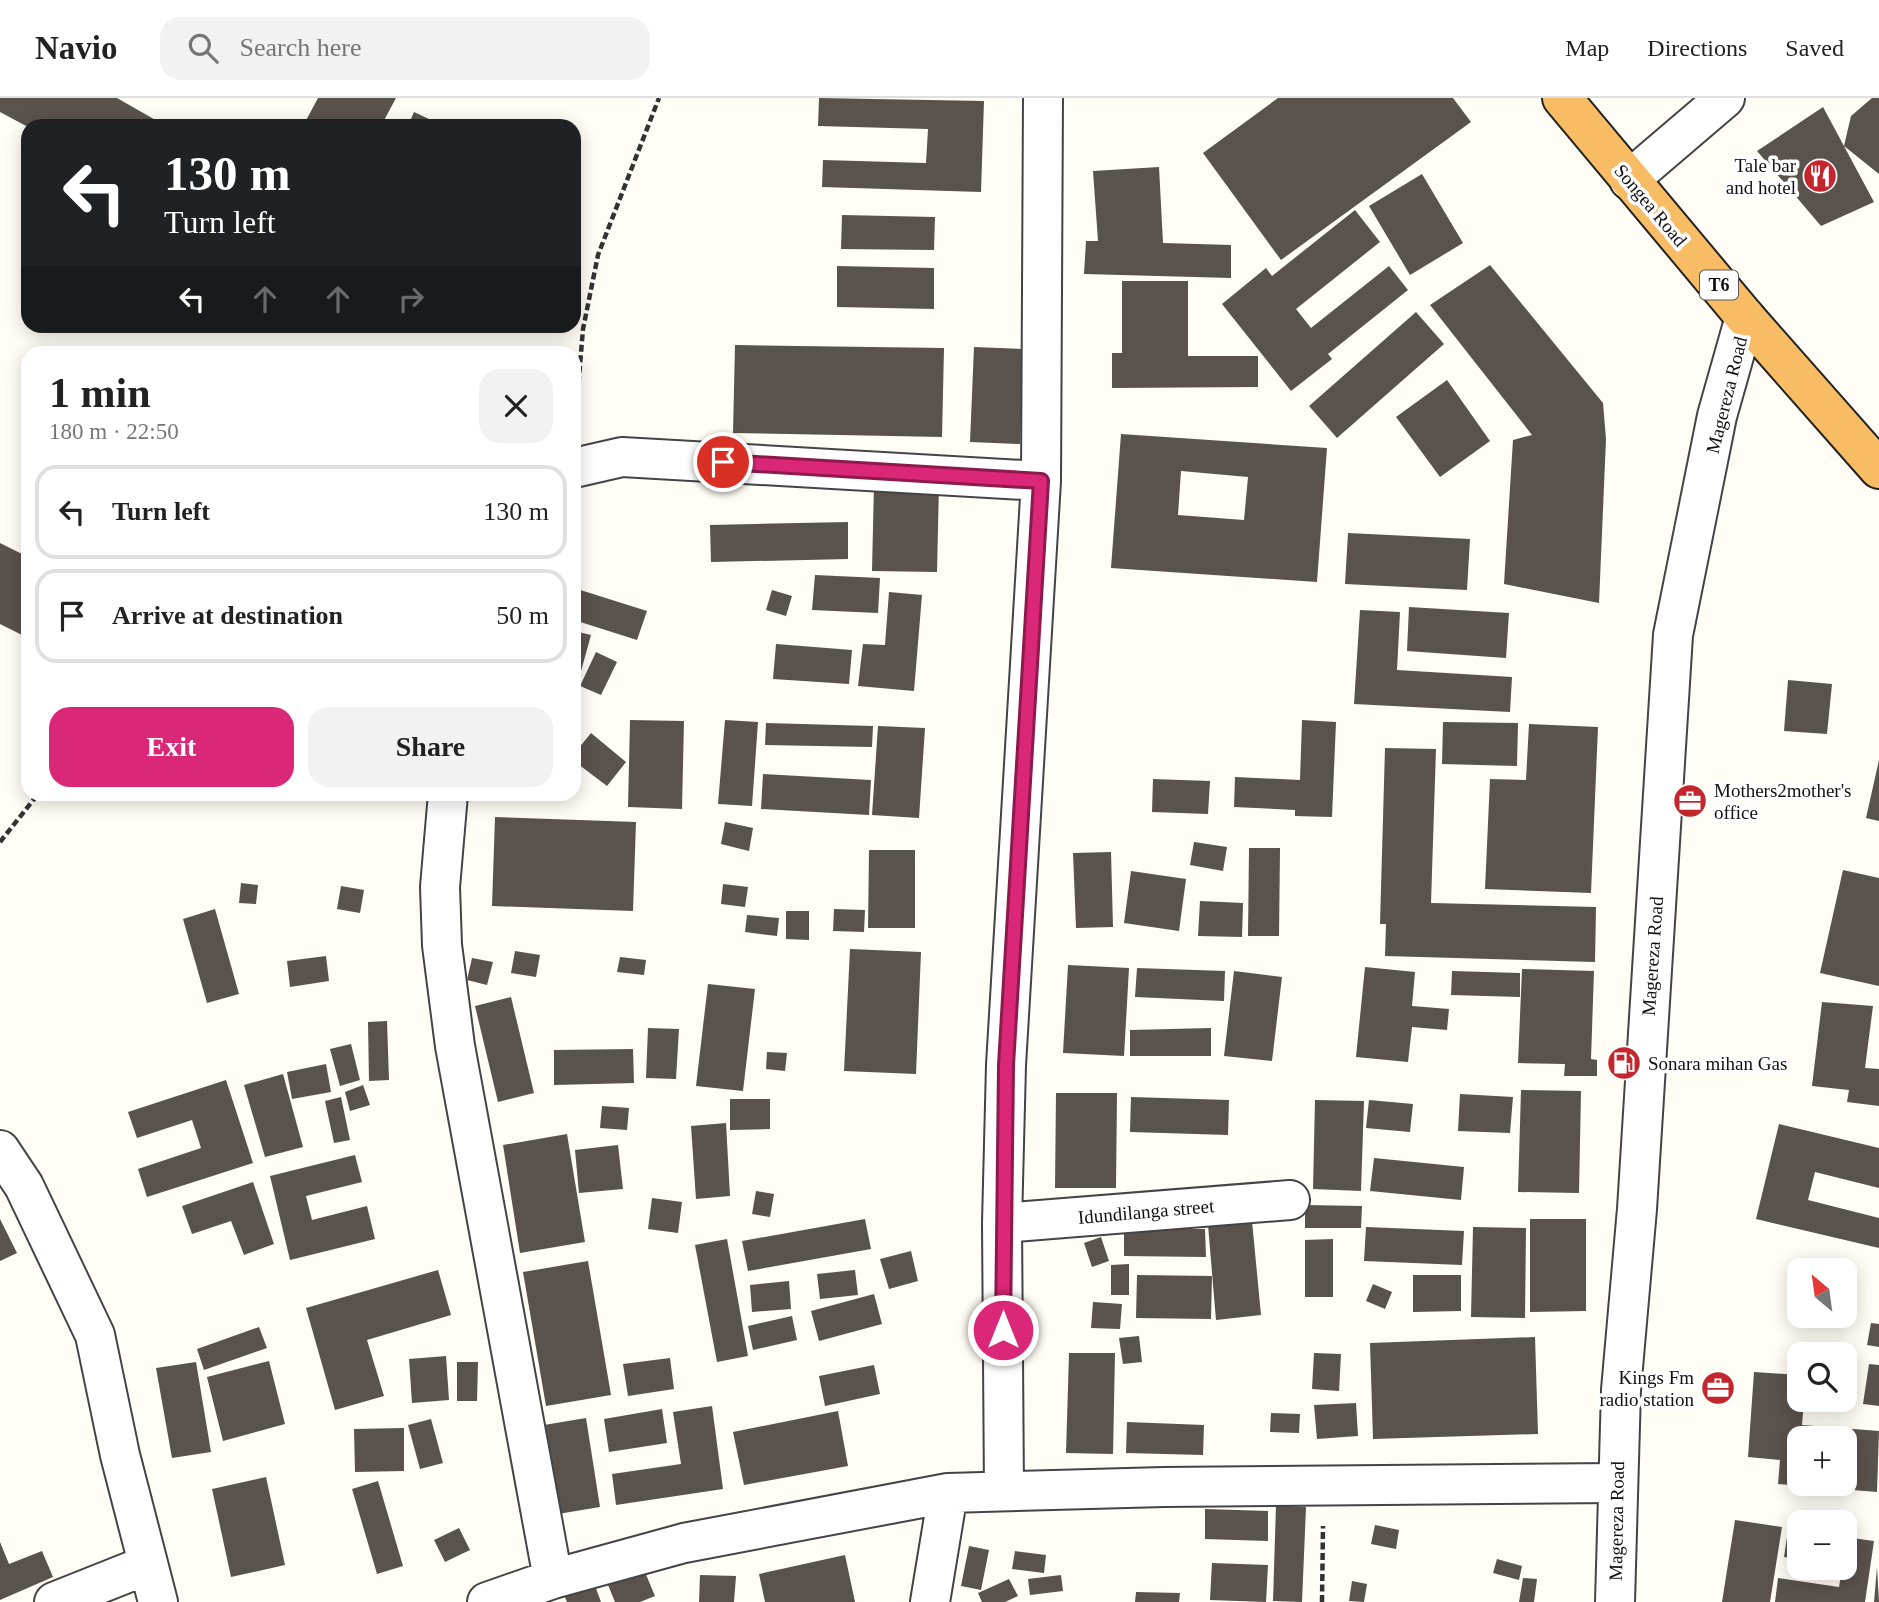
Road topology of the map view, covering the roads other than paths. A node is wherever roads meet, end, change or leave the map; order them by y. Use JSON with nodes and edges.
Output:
{"nodes":[{"id":1,"x":1043,"y":98,"type":"edge"},
{"id":2,"x":1562,"y":98,"type":"edge"},
{"id":3,"x":1725,"y":98,"type":"edge"},
{"id":4,"x":1629,"y":180,"type":"junction"},
{"id":5,"x":1745,"y":317,"type":"junction"},
{"id":6,"x":581,"y":466,"type":"edge"},
{"id":7,"x":1879,"y":469,"type":"edge"},
{"id":8,"x":1041,"y":481,"type":"junction"},
{"id":9,"x":447,"y":801,"type":"edge"},
{"id":10,"x":0,"y":1150,"type":"edge"},
{"id":11,"x":1290,"y":1200,"type":"dead end"},
{"id":12,"x":1002,"y":1223,"type":"junction"},
{"id":13,"x":1616,"y":1483,"type":"junction"},
{"id":14,"x":1004,"y":1491,"type":"junction"},
{"id":15,"x":948,"y":1493,"type":"junction"},
{"id":16,"x":147,"y":1565,"type":"junction"},
{"id":17,"x":553,"y":1579,"type":"junction"},
{"id":18,"x":54,"y":1602,"type":"edge"},
{"id":19,"x":158,"y":1602,"type":"edge"},
{"id":20,"x":487,"y":1602,"type":"edge"},
{"id":21,"x":930,"y":1602,"type":"edge"},
{"id":22,"x":1615,"y":1602,"type":"edge"}],
"edges":[{"from":1,"to":8,"type":"street"},
{"from":2,"to":4,"type":"highway","name":"Songea Road","number":"T6"},
{"from":3,"to":4,"type":"street"},
{"from":4,"to":5,"type":"highway","name":"Songea Road","number":"T6"},
{"from":5,"to":7,"type":"highway","name":"Songea Road","number":"T6"},
{"from":5,"to":13,"type":"street","name":"Magereza Road"},
{"from":6,"to":8,"type":"street"},
{"from":8,"to":12,"type":"street"},
{"from":9,"to":17,"type":"street"},
{"from":10,"to":16,"type":"street"},
{"from":11,"to":12,"type":"street","name":"Idundilanga street"},
{"from":12,"to":14,"type":"street"},
{"from":13,"to":14,"type":"street"},
{"from":13,"to":22,"type":"street","name":"Magereza Road"},
{"from":14,"to":15,"type":"street"},
{"from":15,"to":17,"type":"street"},
{"from":15,"to":21,"type":"street"},
{"from":16,"to":18,"type":"street"},
{"from":16,"to":19,"type":"street"},
{"from":17,"to":20,"type":"street"}]}
